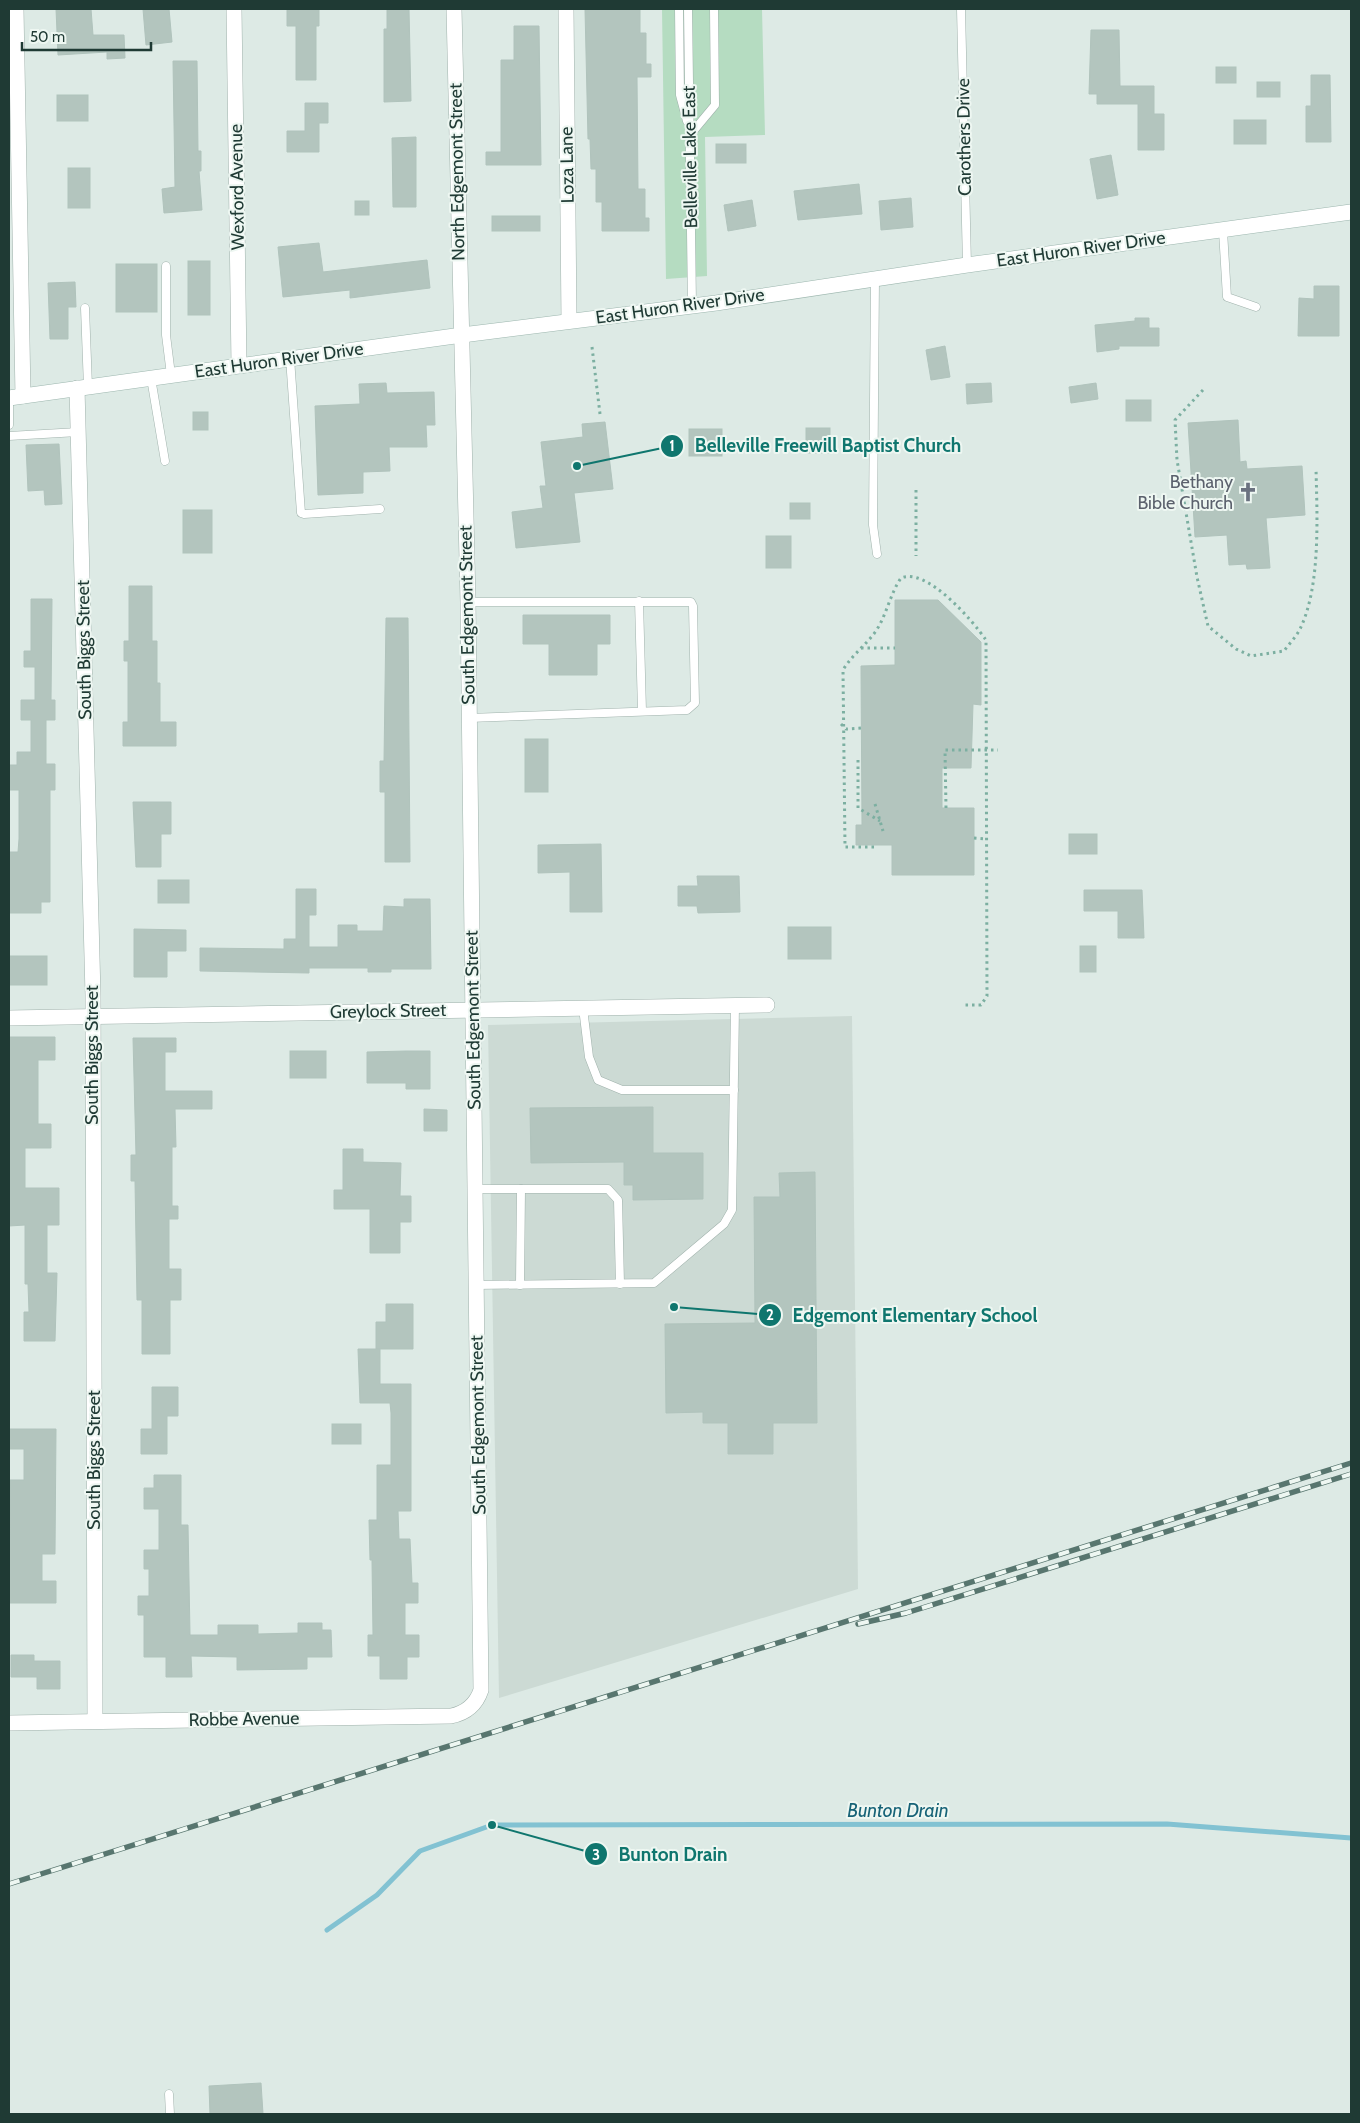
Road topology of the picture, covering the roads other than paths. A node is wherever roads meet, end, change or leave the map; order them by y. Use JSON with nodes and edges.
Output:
{"nodes":[{"id":1,"x":16,"y":9,"type":"edge"},
{"id":2,"x":234,"y":9,"type":"edge"},
{"id":3,"x":454,"y":9,"type":"edge"},
{"id":4,"x":566,"y":9,"type":"edge"},
{"id":5,"x":679,"y":9,"type":"edge"},
{"id":6,"x":688,"y":9,"type":"edge"},
{"id":7,"x":714,"y":9,"type":"edge"},
{"id":8,"x":961,"y":9,"type":"edge"},
{"id":9,"x":690,"y":135,"type":"junction"},
{"id":10,"x":1351,"y":212,"type":"edge"},
{"id":11,"x":1223,"y":231,"type":"junction"},
{"id":12,"x":967,"y":265,"type":"junction"},
{"id":13,"x":166,"y":266,"type":"dead end"},
{"id":14,"x":875,"y":278,"type":"junction"},
{"id":15,"x":692,"y":305,"type":"junction"},
{"id":16,"x":1256,"y":307,"type":"dead end"},
{"id":17,"x":85,"y":308,"type":"dead end"},
{"id":18,"x":569,"y":321,"type":"junction"},
{"id":19,"x":462,"y":335,"type":"junction"},
{"id":20,"x":290,"y":358,"type":"junction"},
{"id":21,"x":239,"y":365,"type":"junction"},
{"id":22,"x":171,"y":375,"type":"junction"},
{"id":23,"x":151,"y":378,"type":"junction"},
{"id":24,"x":82,"y":387,"type":"junction"},
{"id":25,"x":14,"y":397,"type":"edge"},
{"id":26,"x":9,"y":425,"type":"edge"},
{"id":27,"x":78,"y":432,"type":"junction"},
{"id":28,"x":9,"y":436,"type":"edge"},
{"id":29,"x":165,"y":461,"type":"dead end"},
{"id":30,"x":380,"y":509,"type":"dead end"},
{"id":31,"x":877,"y":554,"type":"dead end"},
{"id":32,"x":639,"y":601,"type":"junction"},
{"id":33,"x":468,"y":602,"type":"junction"},
{"id":34,"x":642,"y":711,"type":"junction"},
{"id":35,"x":469,"y":718,"type":"junction"},
{"id":36,"x":767,"y":1005,"type":"dead end"},
{"id":37,"x":735,"y":1006,"type":"junction"},
{"id":38,"x":583,"y":1008,"type":"junction"},
{"id":39,"x":473,"y":1009,"type":"junction"},
{"id":40,"x":91,"y":1017,"type":"junction"},
{"id":41,"x":9,"y":1018,"type":"edge"},
{"id":42,"x":734,"y":1090,"type":"junction"},
{"id":43,"x":475,"y":1188,"type":"junction"},
{"id":44,"x":521,"y":1188,"type":"junction"},
{"id":45,"x":520,"y":1284,"type":"junction"},
{"id":46,"x":620,"y":1284,"type":"junction"},
{"id":47,"x":476,"y":1285,"type":"junction"},
{"id":48,"x":474,"y":1703,"type":"joint"},
{"id":49,"x":95,"y":1721,"type":"junction"},
{"id":50,"x":9,"y":1723,"type":"edge"},
{"id":51,"x":169,"y":2094,"type":"dead end"},
{"id":52,"x":170,"y":2114,"type":"edge"}],
"edges":[{"from":1,"to":25,"type":"street"},
{"from":2,"to":21,"type":"street","name":"Wexford Avenue"},
{"from":3,"to":19,"type":"street","name":"North Edgemont Street"},
{"from":4,"to":18,"type":"street","name":"Loza Lane"},
{"from":5,"to":9,"type":"lane"},
{"from":6,"to":9,"type":"lane","name":"Belleville Lake East"},
{"from":7,"to":9,"type":"lane"},
{"from":8,"to":12,"type":"lane","name":"Carothers Drive"},
{"from":9,"to":15,"type":"lane","name":"Belleville Lake East"},
{"from":10,"to":11,"type":"street","name":"East Huron River Drive"},
{"from":11,"to":12,"type":"street","name":"East Huron River Drive"},
{"from":11,"to":16,"type":"lane"},
{"from":12,"to":14,"type":"street","name":"East Huron River Drive"},
{"from":13,"to":22,"type":"lane"},
{"from":14,"to":15,"type":"street","name":"East Huron River Drive"},
{"from":14,"to":31,"type":"lane"},
{"from":15,"to":18,"type":"street","name":"East Huron River Drive"},
{"from":17,"to":24,"type":"lane"},
{"from":18,"to":19,"type":"street","name":"East Huron River Drive"},
{"from":19,"to":20,"type":"street","name":"East Huron River Drive"},
{"from":19,"to":33,"type":"street","name":"South Edgemont Street"},
{"from":20,"to":21,"type":"street","name":"East Huron River Drive"},
{"from":20,"to":30,"type":"lane"},
{"from":21,"to":22,"type":"street","name":"East Huron River Drive"},
{"from":22,"to":23,"type":"street","name":"East Huron River Drive"},
{"from":23,"to":24,"type":"street","name":"East Huron River Drive"},
{"from":23,"to":29,"type":"lane"},
{"from":24,"to":25,"type":"street","name":"East Huron River Drive"},
{"from":24,"to":27,"type":"street","name":"South Biggs Street"},
{"from":25,"to":26,"type":"lane"},
{"from":27,"to":28,"type":"lane"},
{"from":27,"to":40,"type":"street","name":"South Biggs Street"},
{"from":32,"to":33,"type":"lane"},
{"from":32,"to":34,"type":"lane"},
{"from":32,"to":34,"type":"lane"},
{"from":33,"to":35,"type":"street","name":"South Edgemont Street"},
{"from":34,"to":35,"type":"lane"},
{"from":35,"to":39,"type":"street","name":"South Edgemont Street"},
{"from":36,"to":37,"type":"street","name":"Greylock Street"},
{"from":37,"to":38,"type":"street","name":"Greylock Street"},
{"from":37,"to":42,"type":"lane"},
{"from":38,"to":39,"type":"street","name":"Greylock Street"},
{"from":38,"to":42,"type":"lane"},
{"from":39,"to":40,"type":"street","name":"Greylock Street"},
{"from":39,"to":43,"type":"street","name":"South Edgemont Street"},
{"from":40,"to":41,"type":"street","name":"Greylock Street"},
{"from":40,"to":49,"type":"street","name":"South Biggs Street"},
{"from":42,"to":46,"type":"lane"},
{"from":43,"to":44,"type":"lane"},
{"from":43,"to":47,"type":"street","name":"South Edgemont Street"},
{"from":44,"to":45,"type":"lane"},
{"from":44,"to":46,"type":"lane"},
{"from":45,"to":46,"type":"lane"},
{"from":45,"to":47,"type":"lane"},
{"from":47,"to":48,"type":"street","name":"South Edgemont Street"},
{"from":48,"to":49,"type":"street","name":"Robbe Avenue"},
{"from":49,"to":50,"type":"street","name":"Robbe Avenue"},
{"from":51,"to":52,"type":"lane"}]}
